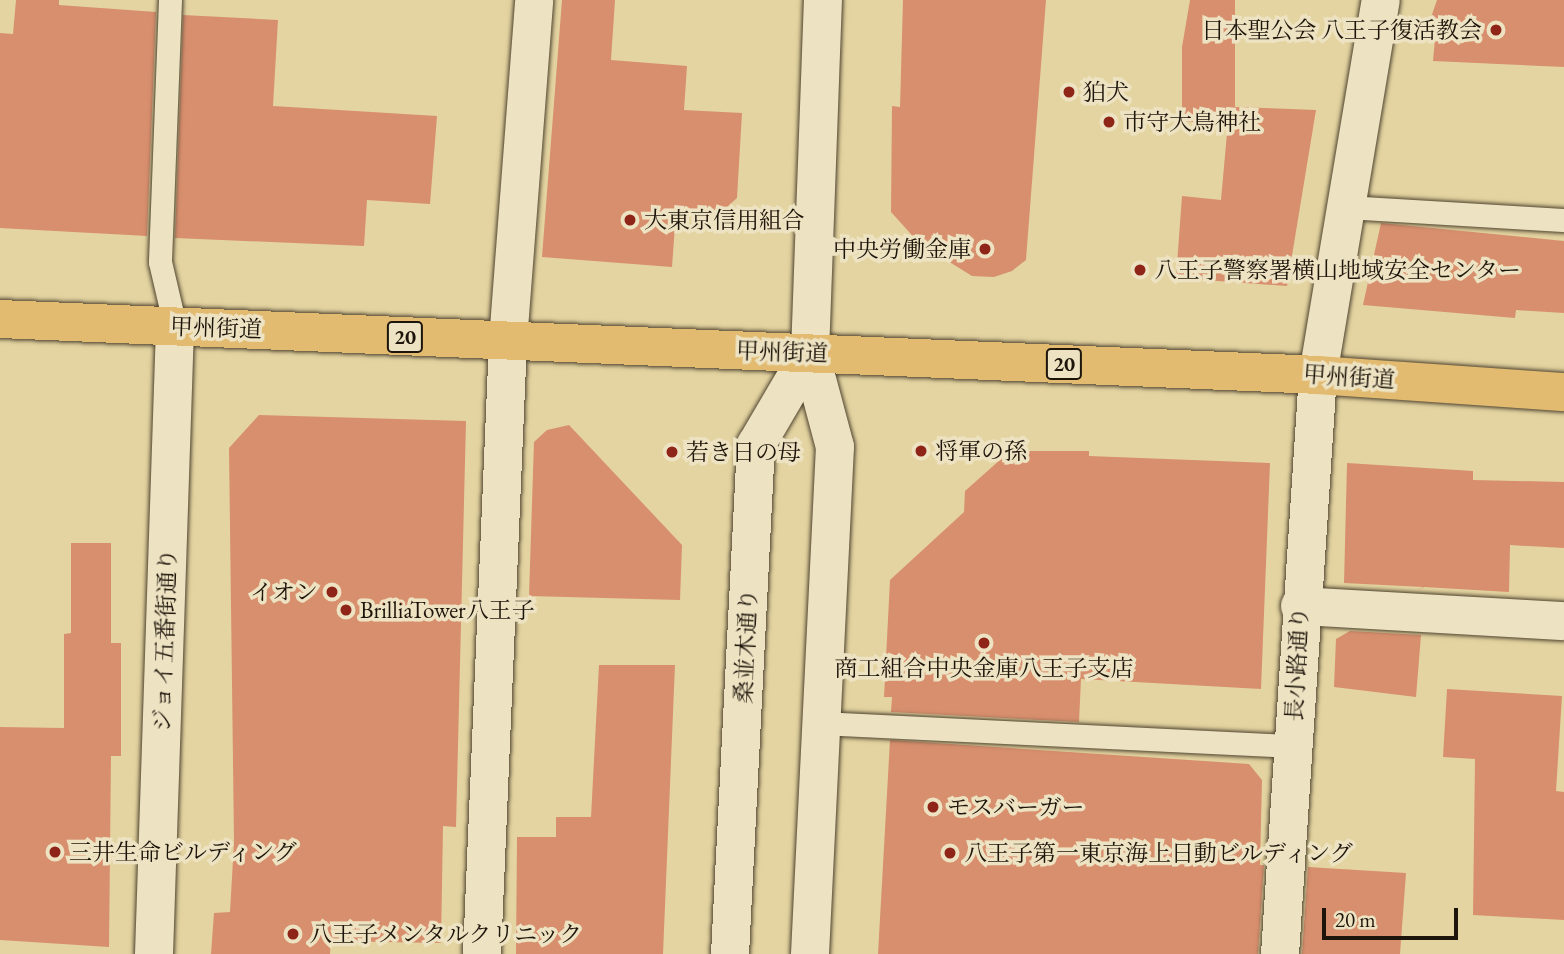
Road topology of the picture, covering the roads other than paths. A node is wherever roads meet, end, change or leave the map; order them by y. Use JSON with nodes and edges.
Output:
{"nodes":[{"id":1,"x":170,"y":0,"type":"edge"},
{"id":2,"x":534,"y":0,"type":"edge"},
{"id":3,"x":823,"y":0,"type":"edge"},
{"id":4,"x":1381,"y":0,"type":"edge"},
{"id":5,"x":1345,"y":207,"type":"junction"},
{"id":6,"x":1564,"y":220,"type":"edge"},
{"id":7,"x":0,"y":319,"type":"edge"},
{"id":8,"x":175,"y":326,"type":"junction"},
{"id":9,"x":508,"y":341,"type":"junction"},
{"id":10,"x":810,"y":354,"type":"junction"},
{"id":11,"x":1318,"y":374,"type":"junction"},
{"id":12,"x":1564,"y":392,"type":"edge"},
{"id":13,"x":1300,"y":606,"type":"junction"},
{"id":14,"x":1564,"y":621,"type":"edge"},
{"id":15,"x":821,"y":723,"type":"junction"},
{"id":16,"x":1292,"y":746,"type":"junction"},
{"id":17,"x":154,"y":954,"type":"edge"},
{"id":18,"x":482,"y":954,"type":"edge"},
{"id":19,"x":730,"y":954,"type":"edge"},
{"id":20,"x":810,"y":954,"type":"edge"},
{"id":21,"x":1280,"y":954,"type":"edge"}],
"edges":[{"from":1,"to":8,"type":"lane"},
{"from":2,"to":9,"type":"street"},
{"from":3,"to":10,"type":"street","name":"桑並木通り"},
{"from":4,"to":5,"type":"street","name":"長小路通り"},
{"from":5,"to":6,"type":"lane"},
{"from":5,"to":11,"type":"street","name":"長小路通り"},
{"from":7,"to":8,"type":"highway","name":"甲州街道","number":"20"},
{"from":8,"to":9,"type":"highway","name":"甲州街道","number":"20"},
{"from":8,"to":17,"type":"street","name":"ジョイ五番街通り"},
{"from":9,"to":10,"type":"highway","name":"甲州街道","number":"20"},
{"from":9,"to":18,"type":"street"},
{"from":10,"to":11,"type":"highway","name":"甲州街道","number":"20"},
{"from":10,"to":15,"type":"street","name":"桑並木通り"},
{"from":10,"to":19,"type":"street","name":"桑並木通り"},
{"from":11,"to":12,"type":"highway","name":"甲州街道","number":"20"},
{"from":11,"to":13,"type":"street","name":"長小路通り"},
{"from":13,"to":14,"type":"street"},
{"from":13,"to":16,"type":"street","name":"長小路通り"},
{"from":15,"to":16,"type":"lane"},
{"from":15,"to":20,"type":"street","name":"桑並木通り"},
{"from":16,"to":21,"type":"street","name":"長小路通り"}]}
